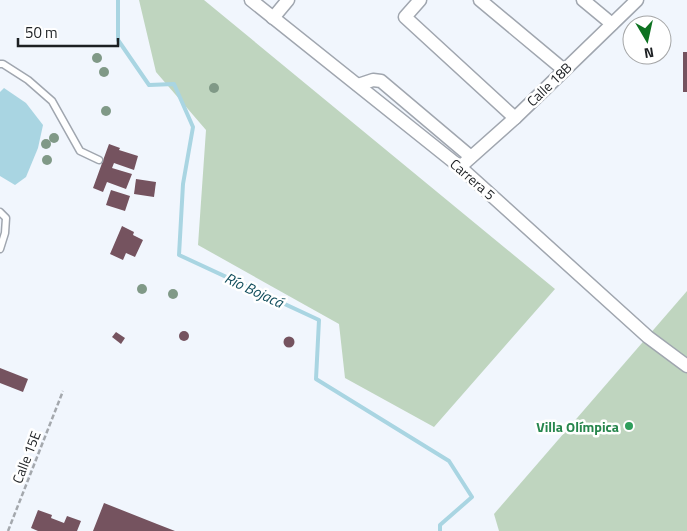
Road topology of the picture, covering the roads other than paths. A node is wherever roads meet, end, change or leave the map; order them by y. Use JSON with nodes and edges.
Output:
{"nodes":[{"id":1,"x":251,"y":0,"type":"edge"},
{"id":2,"x":288,"y":0,"type":"edge"},
{"id":3,"x":420,"y":0,"type":"edge"},
{"id":4,"x":480,"y":0,"type":"edge"},
{"id":5,"x":583,"y":0,"type":"edge"},
{"id":6,"x":637,"y":0,"type":"edge"},
{"id":7,"x":273,"y":18,"type":"junction"},
{"id":8,"x":612,"y":24,"type":"junction"},
{"id":9,"x":0,"y":64,"type":"edge"},
{"id":10,"x":564,"y":70,"type":"junction"},
{"id":11,"x":358,"y":86,"type":"junction"},
{"id":12,"x":515,"y":118,"type":"junction"},
{"id":13,"x":471,"y":157,"type":"junction"},
{"id":14,"x":100,"y":160,"type":"dead end"},
{"id":15,"x":460,"y":167,"type":"junction"},
{"id":16,"x":0,"y":212,"type":"edge"},
{"id":17,"x":0,"y":248,"type":"edge"},
{"id":18,"x":687,"y":366,"type":"edge"}],
"edges":[{"from":1,"to":7,"type":"street","name":"Carrera 5"},
{"from":2,"to":7,"type":"street"},
{"from":3,"to":12,"type":"street"},
{"from":4,"to":10,"type":"street"},
{"from":5,"to":8,"type":"street"},
{"from":6,"to":8,"type":"street","name":"Calle 18B"},
{"from":7,"to":11,"type":"street","name":"Carrera 5"},
{"from":8,"to":10,"type":"street","name":"Calle 18B"},
{"from":9,"to":14,"type":"lane"},
{"from":10,"to":12,"type":"street","name":"Calle 18B"},
{"from":11,"to":13,"type":"street"},
{"from":11,"to":15,"type":"street","name":"Carrera 5"},
{"from":12,"to":13,"type":"street","name":"Calle 18B"},
{"from":13,"to":15,"type":"street","name":"Calle 18B"},
{"from":15,"to":18,"type":"street","name":"Carrera 5"},
{"from":16,"to":17,"type":"lane"}]}
